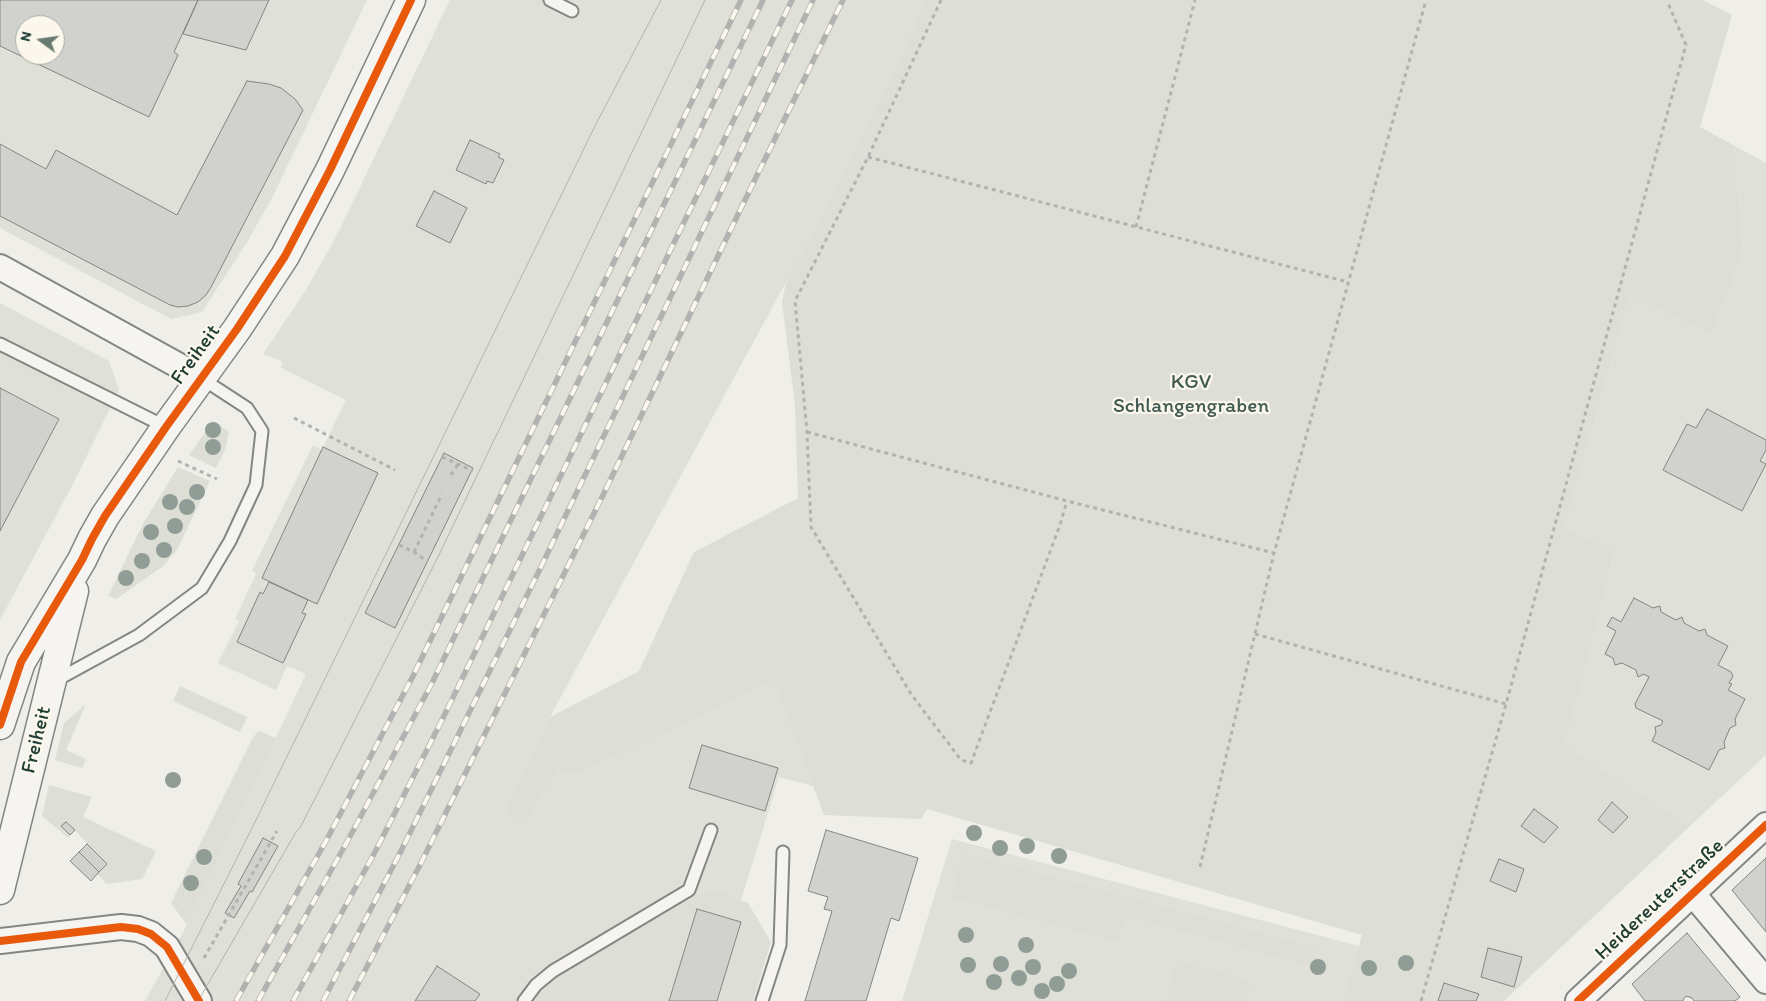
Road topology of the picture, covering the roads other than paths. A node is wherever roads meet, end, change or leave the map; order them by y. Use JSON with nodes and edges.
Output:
{"nodes":[{"id":1,"x":411,"y":0,"type":"edge"},
{"id":2,"x":550,"y":0,"type":"edge"},
{"id":3,"x":572,"y":10,"type":"dead end"},
{"id":4,"x":0,"y":267,"type":"edge"},
{"id":5,"x":0,"y":344,"type":"edge"},
{"id":6,"x":201,"y":378,"type":"junction"},
{"id":7,"x":166,"y":427,"type":"junction"},
{"id":8,"x":82,"y":560,"type":"junction"},
{"id":9,"x":50,"y":683,"type":"junction"},
{"id":10,"x":0,"y":724,"type":"edge"},
{"id":11,"x":1766,"y":825,"type":"edge"},
{"id":12,"x":711,"y":830,"type":"dead end"},
{"id":13,"x":4,"y":850,"type":"edge"},
{"id":14,"x":783,"y":852,"type":"dead end"},
{"id":15,"x":0,"y":890,"type":"edge"},
{"id":16,"x":1692,"y":893,"type":"junction"},
{"id":17,"x":0,"y":941,"type":"edge"},
{"id":18,"x":1766,"y":981,"type":"edge"},
{"id":19,"x":194,"y":993,"type":"edge"},
{"id":20,"x":524,"y":1001,"type":"edge"},
{"id":21,"x":762,"y":1001,"type":"edge"},
{"id":22,"x":1578,"y":1001,"type":"edge"}],
"edges":[{"from":1,"to":6,"type":"street","name":"Freiheit"},
{"from":2,"to":3,"type":"lane"},
{"from":4,"to":6,"type":"street"},
{"from":5,"to":7,"type":"lane"},
{"from":6,"to":7,"type":"street","name":"Freiheit"},
{"from":6,"to":9,"type":"lane"},
{"from":7,"to":8,"type":"street","name":"Freiheit"},
{"from":8,"to":9,"type":"street","name":"Freiheit"},
{"from":8,"to":10,"type":"street","name":"Freiheit"},
{"from":9,"to":13,"type":"street","name":"Freiheit"},
{"from":11,"to":16,"type":"street","name":"Heidereuterstraße"},
{"from":12,"to":20,"type":"lane"},
{"from":13,"to":15,"type":"street","name":"Freiheit"},
{"from":14,"to":21,"type":"lane"},
{"from":16,"to":18,"type":"street"},
{"from":16,"to":22,"type":"street","name":"Heidereuterstraße"},
{"from":17,"to":19,"type":"street"}]}
